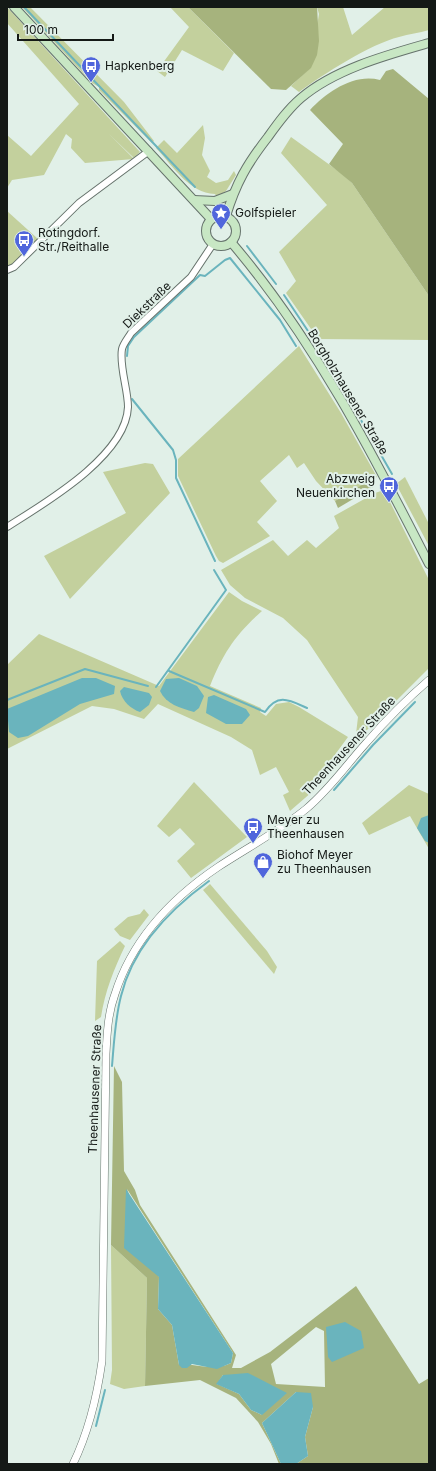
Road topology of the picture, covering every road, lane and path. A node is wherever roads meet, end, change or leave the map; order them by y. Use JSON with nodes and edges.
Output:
{"nodes":[{"id":1,"x":14,"y":7,"type":"edge"},
{"id":2,"x":429,"y":43,"type":"edge"},
{"id":3,"x":149,"y":151,"type":"junction"},
{"id":4,"x":233,"y":194,"type":"junction"},
{"id":5,"x":194,"y":200,"type":"junction"},
{"id":6,"x":226,"y":216,"type":"junction"},
{"id":7,"x":211,"y":219,"type":"junction"},
{"id":8,"x":231,"y":242,"type":"junction"},
{"id":9,"x":213,"y":244,"type":"junction"},
{"id":10,"x":7,"y":270,"type":"edge"},
{"id":11,"x":7,"y":527,"type":"edge"},
{"id":12,"x":429,"y":564,"type":"edge"},
{"id":13,"x":429,"y":680,"type":"edge"},
{"id":14,"x":74,"y":1464,"type":"edge"}],
"edges":[{"from":1,"to":3,"type":"main road"},
{"from":2,"to":4,"type":"main road"},
{"from":3,"to":5,"type":"main road"},
{"from":3,"to":10,"type":"street"},
{"from":4,"to":5,"type":"main road"},
{"from":4,"to":6,"type":"main road"},
{"from":5,"to":7,"type":"main road"},
{"from":6,"to":7,"type":"main road"},
{"from":6,"to":8,"type":"main road"},
{"from":7,"to":9,"type":"main road"},
{"from":8,"to":9,"type":"main road"},
{"from":8,"to":12,"type":"main road","name":"Borgholzhausener Straße"},
{"from":9,"to":11,"type":"street","name":"Diekstraße"},
{"from":13,"to":14,"type":"street","name":"Theenhausener Straße"}]}
